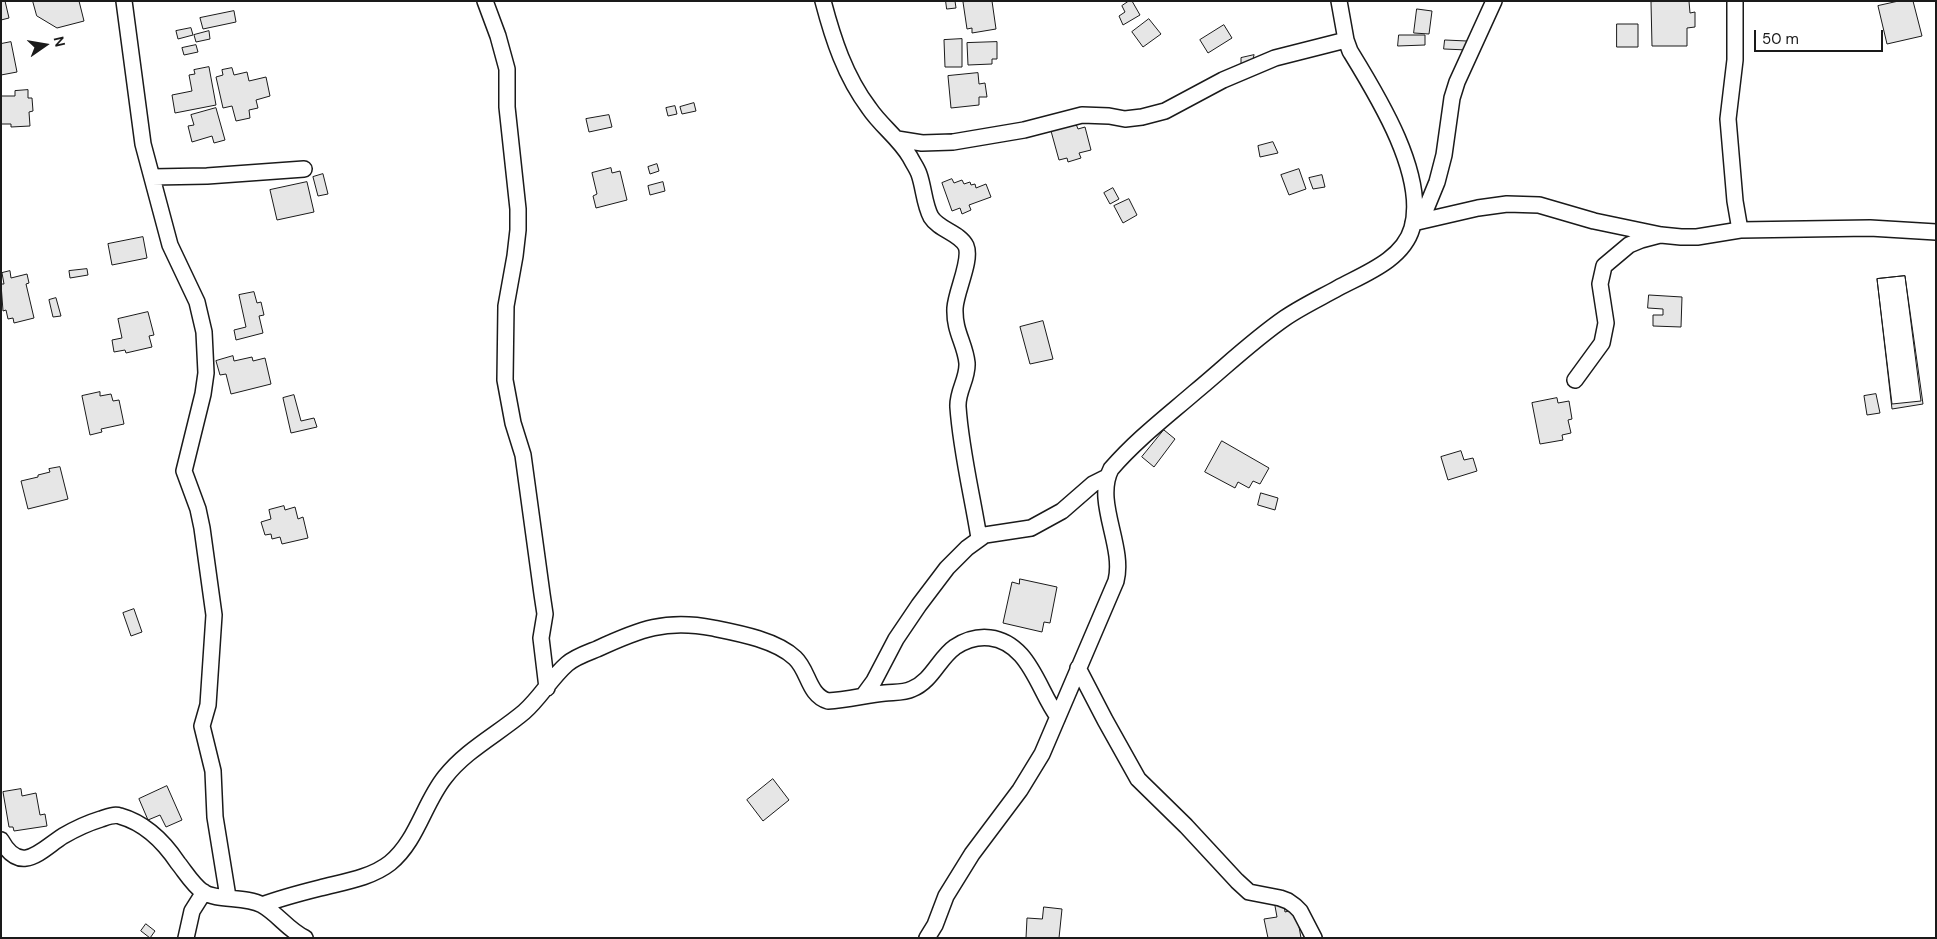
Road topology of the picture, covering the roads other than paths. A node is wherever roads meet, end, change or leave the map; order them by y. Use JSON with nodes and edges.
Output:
{"nodes":[{"id":1,"x":124,"y":1,"type":"edge"},
{"id":2,"x":485,"y":1,"type":"edge"},
{"id":3,"x":823,"y":1,"type":"edge"},
{"id":4,"x":1339,"y":1,"type":"edge"},
{"id":5,"x":1494,"y":1,"type":"edge"},
{"id":6,"x":1735,"y":1,"type":"edge"},
{"id":7,"x":1346,"y":40,"type":"junction"},
{"id":8,"x":897,"y":138,"type":"junction"},
{"id":9,"x":304,"y":169,"type":"dead end"},
{"id":10,"x":152,"y":177,"type":"junction"},
{"id":11,"x":1417,"y":222,"type":"junction"},
{"id":12,"x":1740,"y":230,"type":"junction"},
{"id":13,"x":1936,"y":232,"type":"edge"},
{"id":14,"x":1661,"y":235,"type":"junction"},
{"id":15,"x":1575,"y":380,"type":"dead end"},
{"id":16,"x":1107,"y":477,"type":"junction"},
{"id":17,"x":980,"y":538,"type":"junction"},
{"id":18,"x":1078,"y":668,"type":"junction"},
{"id":19,"x":547,"y":688,"type":"junction"},
{"id":20,"x":863,"y":696,"type":"junction"},
{"id":21,"x":1058,"y":717,"type":"junction"},
{"id":22,"x":1,"y":840,"type":"edge"},
{"id":23,"x":204,"y":892,"type":"junction"},
{"id":24,"x":228,"y":897,"type":"junction"},
{"id":25,"x":262,"y":905,"type":"junction"},
{"id":26,"x":186,"y":938,"type":"edge"},
{"id":27,"x":304,"y":938,"type":"edge"},
{"id":28,"x":926,"y":938,"type":"edge"},
{"id":29,"x":1314,"y":938,"type":"edge"}],
"edges":[{"from":1,"to":10,"type":"street"},
{"from":2,"to":19,"type":"street"},
{"from":3,"to":8,"type":"street"},
{"from":4,"to":7,"type":"street"},
{"from":5,"to":11,"type":"street"},
{"from":6,"to":12,"type":"street"},
{"from":7,"to":8,"type":"street"},
{"from":7,"to":11,"type":"street"},
{"from":8,"to":17,"type":"street"},
{"from":9,"to":10,"type":"street"},
{"from":10,"to":24,"type":"street"},
{"from":11,"to":14,"type":"street"},
{"from":11,"to":16,"type":"street"},
{"from":12,"to":13,"type":"street"},
{"from":12,"to":14,"type":"street"},
{"from":14,"to":15,"type":"street"},
{"from":16,"to":17,"type":"street"},
{"from":16,"to":18,"type":"street"},
{"from":17,"to":20,"type":"street"},
{"from":18,"to":21,"type":"street"},
{"from":18,"to":29,"type":"street"},
{"from":19,"to":20,"type":"street"},
{"from":19,"to":25,"type":"street"},
{"from":20,"to":21,"type":"street"},
{"from":21,"to":28,"type":"street"},
{"from":22,"to":23,"type":"street"},
{"from":23,"to":24,"type":"street"},
{"from":23,"to":26,"type":"street"},
{"from":24,"to":25,"type":"street"},
{"from":25,"to":27,"type":"street"}]}
